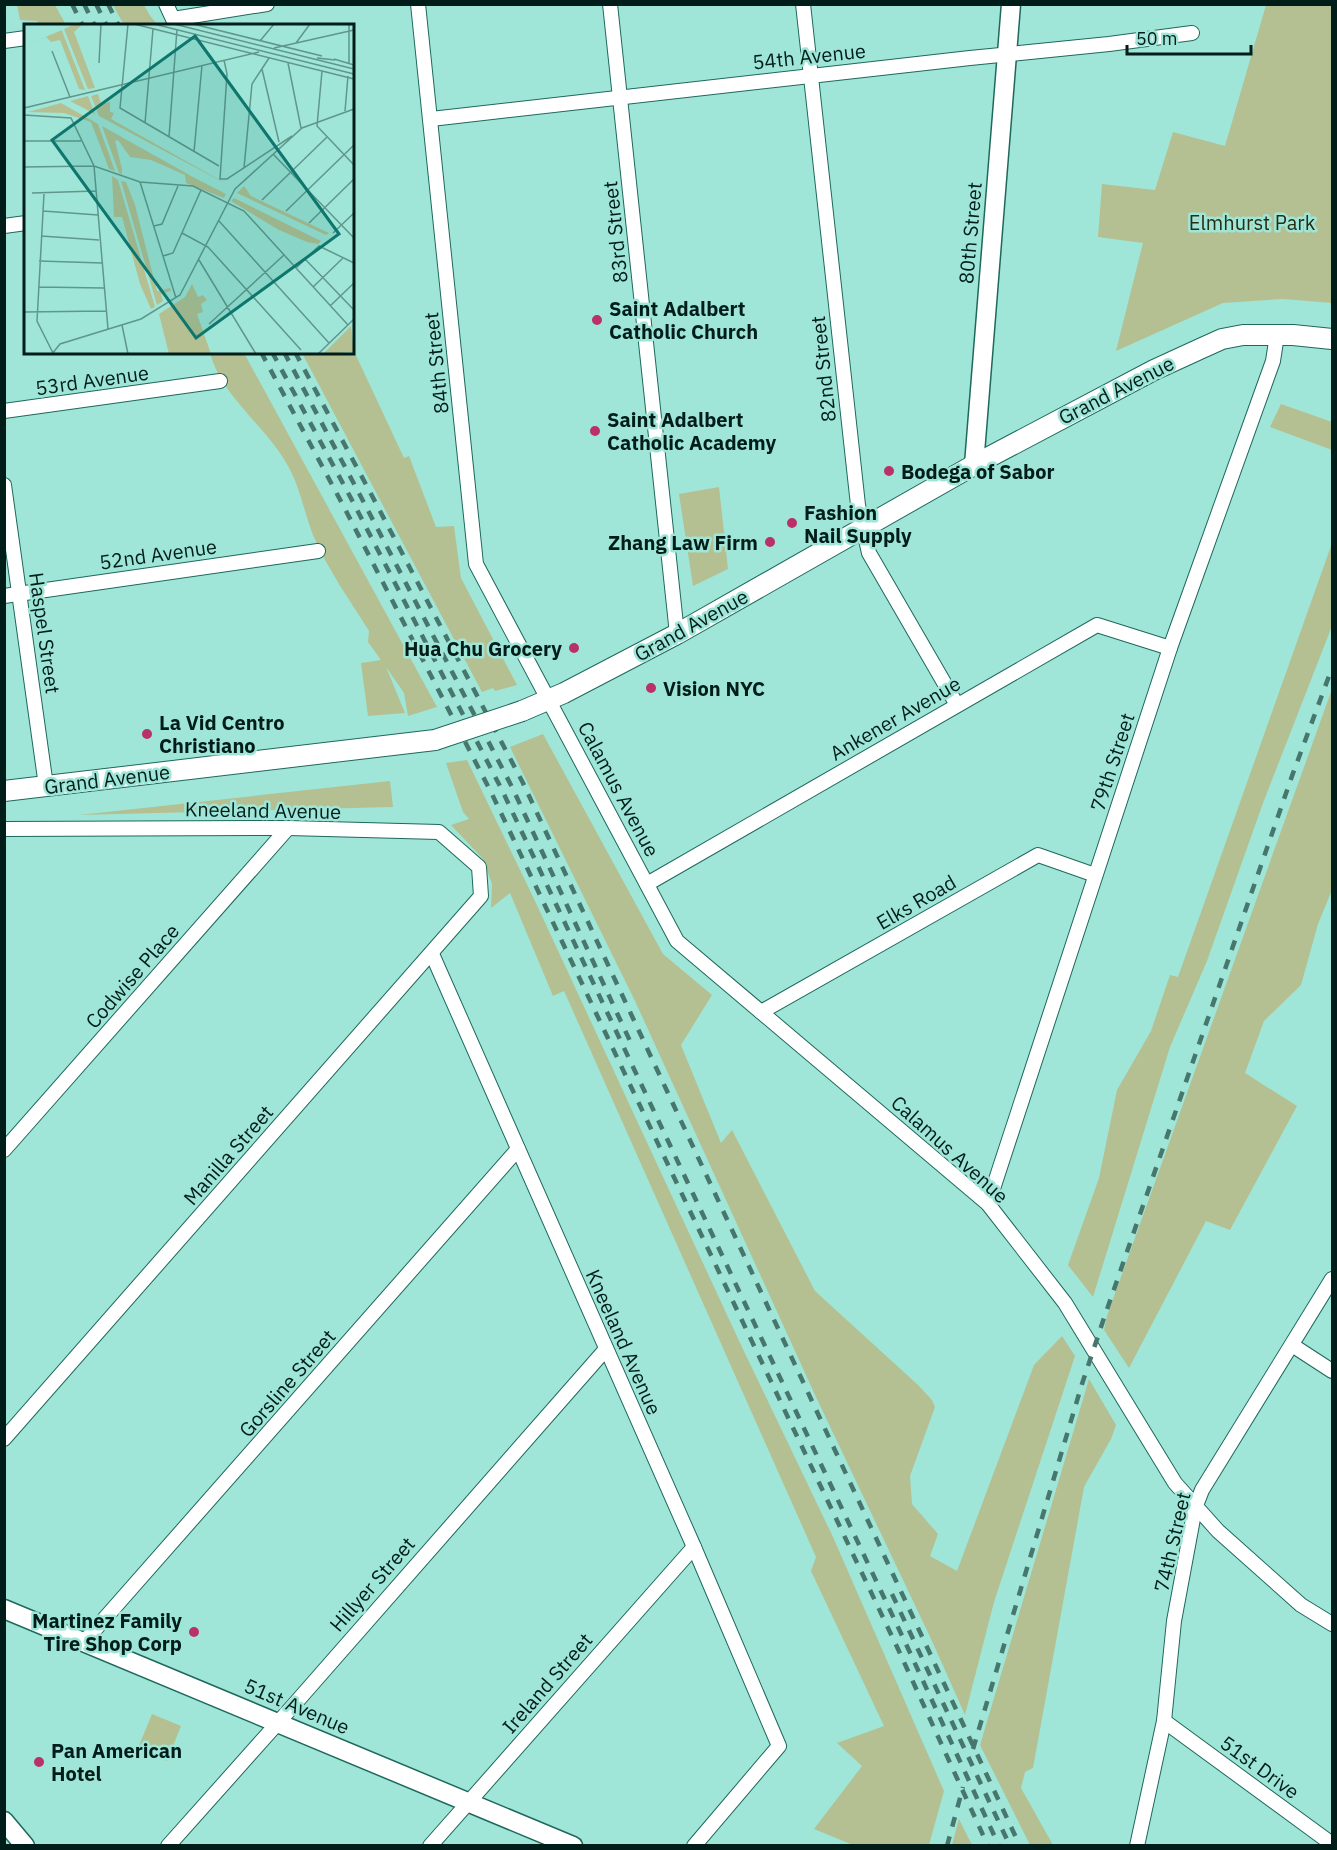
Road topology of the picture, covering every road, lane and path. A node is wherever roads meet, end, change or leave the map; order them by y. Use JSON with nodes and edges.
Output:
{"nodes":[{"id":1,"x":166,"y":4,"type":"edge"},
{"id":2,"x":267,"y":4,"type":"edge"},
{"id":3,"x":418,"y":4,"type":"edge"},
{"id":4,"x":609,"y":4,"type":"edge"},
{"id":5,"x":803,"y":4,"type":"edge"},
{"id":6,"x":1011,"y":4,"type":"edge"},
{"id":7,"x":1192,"y":33,"type":"dead end"},
{"id":8,"x":24,"y":38,"type":"edge"},
{"id":9,"x":4,"y":41,"type":"edge"},
{"id":10,"x":1007,"y":54,"type":"junction"},
{"id":11,"x":811,"y":76,"type":"junction"},
{"id":12,"x":620,"y":97,"type":"junction"},
{"id":13,"x":431,"y":119,"type":"junction"},
{"id":14,"x":24,"y":223,"type":"edge"},
{"id":15,"x":4,"y":226,"type":"edge"},
{"id":16,"x":1277,"y":335,"type":"junction"},
{"id":17,"x":1332,"y":339,"type":"edge"},
{"id":18,"x":220,"y":381,"type":"dead end"},
{"id":19,"x":4,"y":411,"type":"edge"},
{"id":20,"x":974,"y":465,"type":"junction"},
{"id":21,"x":4,"y":485,"type":"edge"},
{"id":22,"x":863,"y":529,"type":"junction"},
{"id":23,"x":318,"y":551,"type":"dead end"},
{"id":24,"x":21,"y":593,"type":"junction"},
{"id":25,"x":4,"y":596,"type":"edge"},
{"id":26,"x":677,"y":634,"type":"junction"},
{"id":27,"x":1170,"y":648,"type":"junction"},
{"id":28,"x":550,"y":700,"type":"junction"},
{"id":29,"x":957,"y":705,"type":"junction"},
{"id":30,"x":46,"y":786,"type":"junction"},
{"id":31,"x":4,"y":791,"type":"edge"},
{"id":32,"x":288,"y":828,"type":"junction"},
{"id":33,"x":4,"y":829,"type":"edge"},
{"id":34,"x":1095,"y":875,"type":"junction"},
{"id":35,"x":647,"y":884,"type":"junction"},
{"id":36,"x":481,"y":896,"type":"joint"},
{"id":37,"x":432,"y":954,"type":"junction"},
{"id":38,"x":762,"y":1012,"type":"junction"},
{"id":39,"x":518,"y":1149,"type":"junction"},
{"id":40,"x":4,"y":1150,"type":"edge"},
{"id":41,"x":988,"y":1204,"type":"junction"},
{"id":42,"x":1332,"y":1279,"type":"edge"},
{"id":43,"x":1292,"y":1345,"type":"junction"},
{"id":44,"x":606,"y":1349,"type":"junction"},
{"id":45,"x":1332,"y":1371,"type":"edge"},
{"id":46,"x":4,"y":1439,"type":"edge"},
{"id":47,"x":1195,"y":1508,"type":"junction"},
{"id":48,"x":694,"y":1546,"type":"junction"},
{"id":49,"x":4,"y":1609,"type":"edge"},
{"id":50,"x":1332,"y":1624,"type":"edge"},
{"id":51,"x":84,"y":1642,"type":"junction"},
{"id":52,"x":1164,"y":1721,"type":"junction"},
{"id":53,"x":278,"y":1723,"type":"junction"},
{"id":54,"x":468,"y":1802,"type":"junction"},
{"id":55,"x":4,"y":1821,"type":"edge"},
{"id":56,"x":1332,"y":1844,"type":"edge"},
{"id":57,"x":26,"y":1845,"type":"edge"},
{"id":58,"x":168,"y":1845,"type":"edge"},
{"id":59,"x":430,"y":1845,"type":"edge"},
{"id":60,"x":573,"y":1845,"type":"edge"},
{"id":61,"x":694,"y":1845,"type":"edge"},
{"id":62,"x":1137,"y":1845,"type":"edge"}],
"edges":[{"from":1,"to":2,"type":"street"},
{"from":3,"to":13,"type":"street","name":"84th Street"},
{"from":4,"to":12,"type":"street","name":"83rd Street"},
{"from":5,"to":11,"type":"street","name":"82nd Street"},
{"from":6,"to":10,"type":"street","name":"80th Street"},
{"from":7,"to":10,"type":"street","name":"54th Avenue"},
{"from":8,"to":9,"type":"street"},
{"from":10,"to":11,"type":"street","name":"54th Avenue"},
{"from":10,"to":20,"type":"street","name":"80th Street"},
{"from":11,"to":12,"type":"street","name":"54th Avenue"},
{"from":11,"to":22,"type":"street","name":"82nd Street"},
{"from":12,"to":13,"type":"street","name":"54th Avenue"},
{"from":12,"to":26,"type":"street","name":"83rd Street"},
{"from":13,"to":28,"type":"street","name":"84th Street"},
{"from":14,"to":15,"type":"street"},
{"from":16,"to":17,"type":"main road","name":"Grand Avenue"},
{"from":16,"to":20,"type":"main road","name":"Grand Avenue"},
{"from":16,"to":27,"type":"street","name":"79th Street"},
{"from":18,"to":19,"type":"street","name":"53rd Avenue"},
{"from":20,"to":22,"type":"main road","name":"Grand Avenue"},
{"from":21,"to":24,"type":"street","name":"Haspel Street"},
{"from":22,"to":26,"type":"main road","name":"Grand Avenue"},
{"from":22,"to":29,"type":"street","name":"82nd Street"},
{"from":23,"to":24,"type":"street","name":"52nd Avenue"},
{"from":24,"to":25,"type":"street","name":"52nd Avenue"},
{"from":24,"to":30,"type":"street","name":"Haspel Street"},
{"from":26,"to":28,"type":"main road","name":"Grand Avenue"},
{"from":27,"to":29,"type":"street","name":"Ankener Avenue"},
{"from":27,"to":34,"type":"street","name":"79th Street"},
{"from":28,"to":30,"type":"main road","name":"Grand Avenue","bridge":true},
{"from":28,"to":35,"type":"street","name":"Calamus Avenue"},
{"from":29,"to":35,"type":"street","name":"Ankener Avenue"},
{"from":30,"to":31,"type":"main road","name":"Grand Avenue"},
{"from":32,"to":33,"type":"street","name":"Kneeland Avenue"},
{"from":32,"to":36,"type":"street","name":"Kneeland Avenue"},
{"from":32,"to":40,"type":"street","name":"Codwise Place"},
{"from":34,"to":38,"type":"street","name":"Elks Road"},
{"from":34,"to":41,"type":"street","name":"79th Street"},
{"from":35,"to":38,"type":"street","name":"Calamus Avenue"},
{"from":36,"to":37,"type":"street","name":"Manilla Street"},
{"from":37,"to":39,"type":"street","name":"Kneeland Avenue"},
{"from":37,"to":46,"type":"street","name":"Manilla Street"},
{"from":38,"to":41,"type":"street","name":"Calamus Avenue"},
{"from":39,"to":44,"type":"street","name":"Kneeland Avenue"},
{"from":39,"to":51,"type":"street","name":"Gorsline Street"},
{"from":41,"to":47,"type":"street","name":"Calamus Avenue"},
{"from":42,"to":43,"type":"street","name":"74th Street"},
{"from":43,"to":45,"type":"street"},
{"from":43,"to":47,"type":"street","name":"74th Street"},
{"from":44,"to":48,"type":"street","name":"Kneeland Avenue"},
{"from":44,"to":53,"type":"street","name":"Hillyer Street"},
{"from":47,"to":50,"type":"street","name":"Calamus Avenue"},
{"from":47,"to":52,"type":"street","name":"74th Street"},
{"from":48,"to":54,"type":"street","name":"Ireland Street"},
{"from":48,"to":61,"type":"street","name":"Kneeland Avenue"},
{"from":49,"to":51,"type":"street","name":"51st Avenue"},
{"from":51,"to":53,"type":"street","name":"51st Avenue"},
{"from":52,"to":56,"type":"street","name":"51st Drive"},
{"from":52,"to":62,"type":"street","name":"74th Street"},
{"from":53,"to":54,"type":"street","name":"51st Avenue"},
{"from":53,"to":58,"type":"street","name":"Hillyer Street"},
{"from":54,"to":59,"type":"street","name":"Ireland Street"},
{"from":54,"to":60,"type":"street","name":"51st Avenue"},
{"from":55,"to":57,"type":"street"}]}
